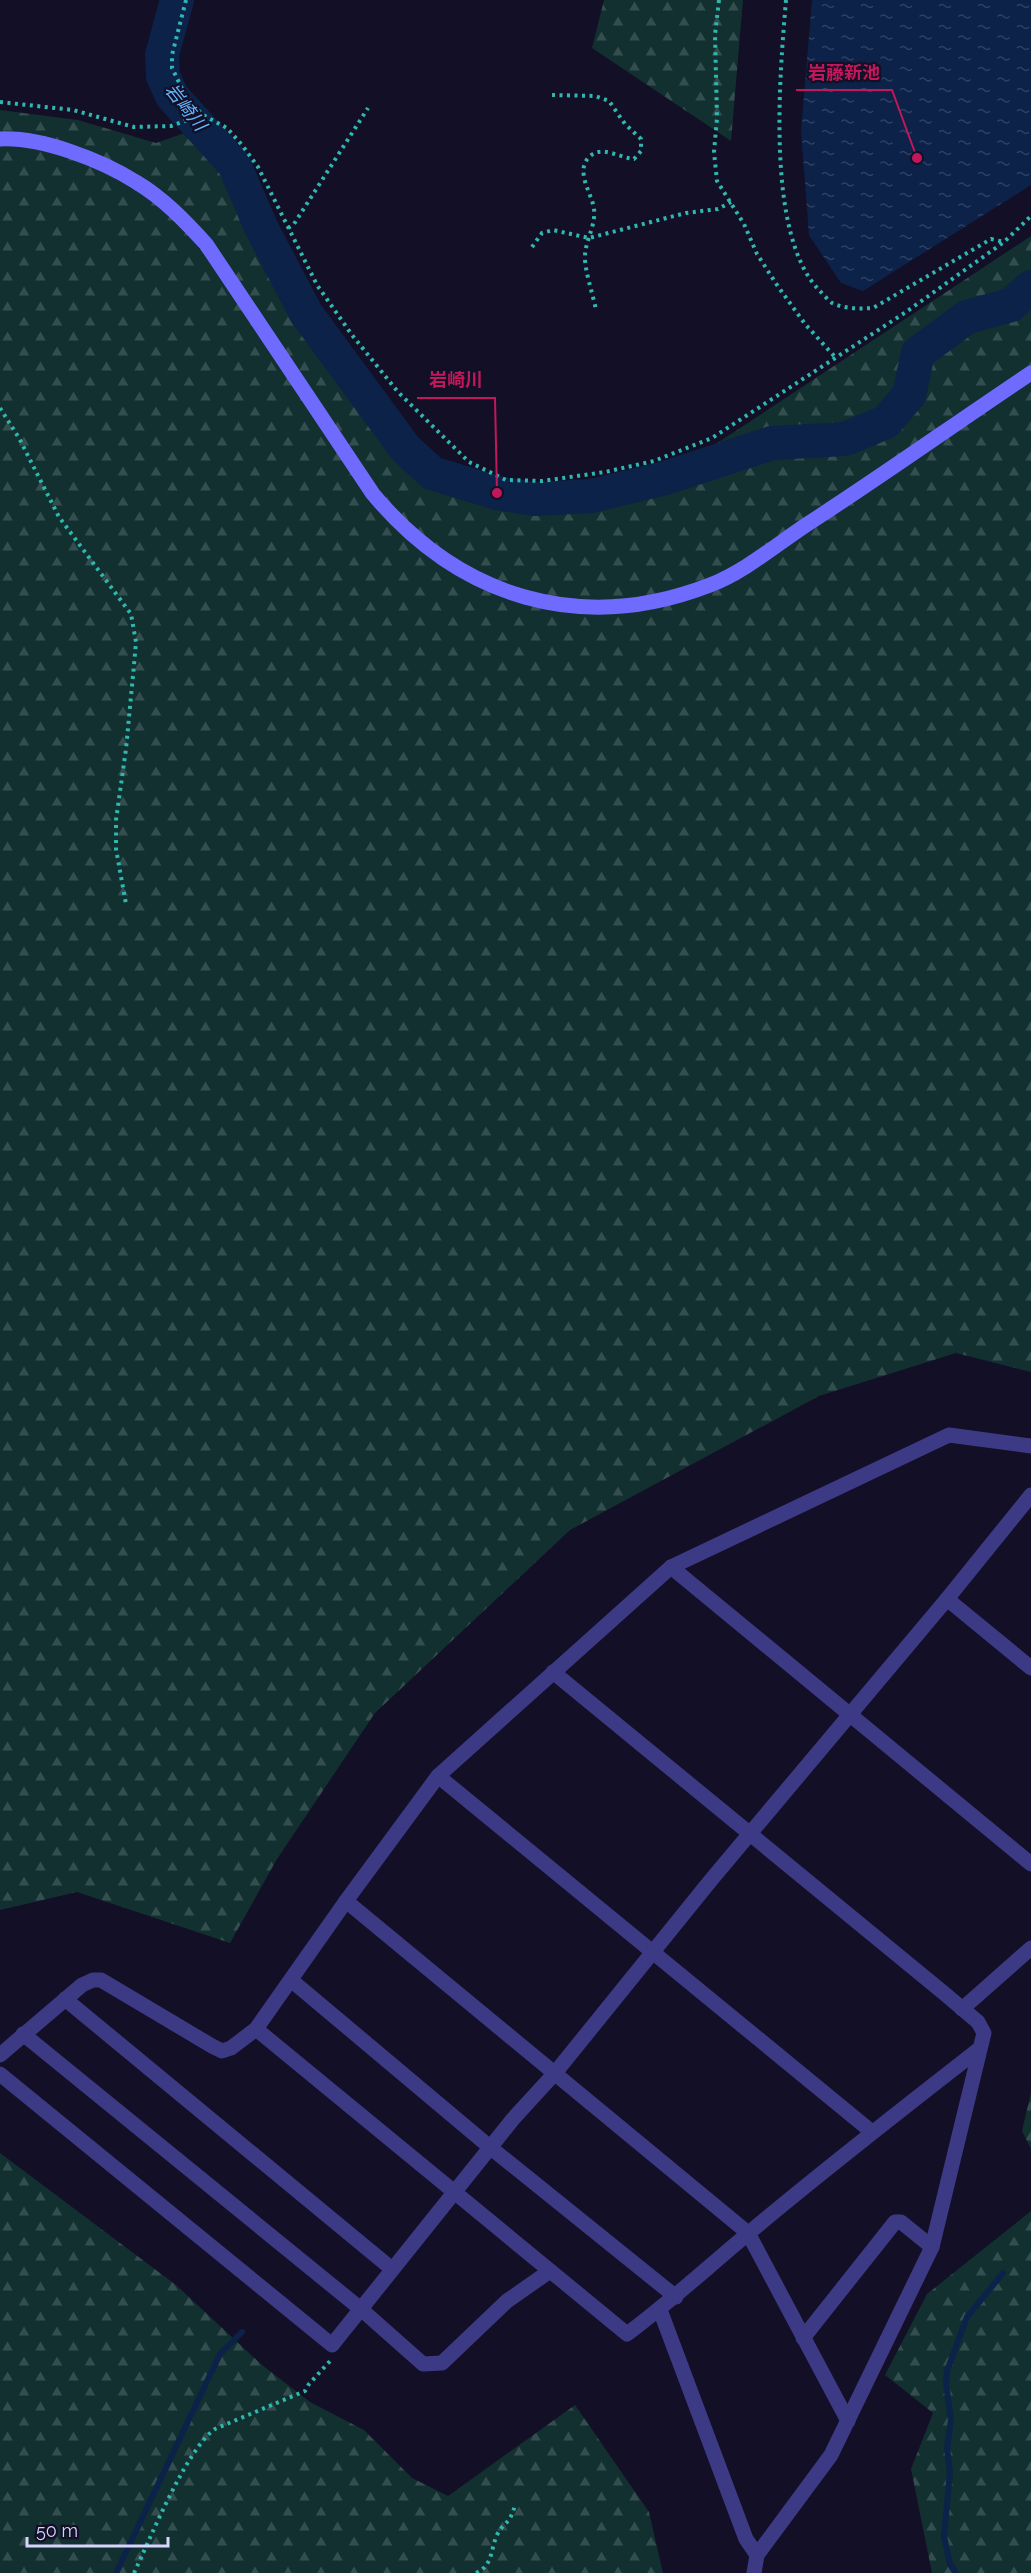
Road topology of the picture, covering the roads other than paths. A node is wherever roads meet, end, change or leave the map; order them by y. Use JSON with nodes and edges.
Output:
{"nodes":[{"id":1,"x":0,"y":139,"type":"edge"},
{"id":2,"x":1031,"y":373,"type":"edge"},
{"id":3,"x":1031,"y":1446,"type":"edge"},
{"id":4,"x":1031,"y":1496,"type":"edge"},
{"id":5,"x":671,"y":1567,"type":"junction"},
{"id":6,"x":947,"y":1599,"type":"junction"},
{"id":7,"x":1031,"y":1668,"type":"edge"},
{"id":8,"x":553,"y":1672,"type":"junction"},
{"id":9,"x":851,"y":1714,"type":"junction"},
{"id":10,"x":438,"y":1776,"type":"junction"},
{"id":11,"x":751,"y":1835,"type":"junction"},
{"id":12,"x":1031,"y":1864,"type":"edge"},
{"id":13,"x":346,"y":1900,"type":"junction"},
{"id":14,"x":1031,"y":1948,"type":"edge"},
{"id":15,"x":653,"y":1952,"type":"junction"},
{"id":16,"x":291,"y":1980,"type":"junction"},
{"id":17,"x":65,"y":1999,"type":"junction"},
{"id":18,"x":962,"y":2009,"type":"junction"},
{"id":19,"x":256,"y":2029,"type":"junction"},
{"id":20,"x":23,"y":2034,"type":"junction"},
{"id":21,"x":978,"y":2050,"type":"junction"},
{"id":22,"x":0,"y":2055,"type":"edge"},
{"id":23,"x":555,"y":2073,"type":"junction"},
{"id":24,"x":0,"y":2074,"type":"edge"},
{"id":25,"x":872,"y":2132,"type":"junction"},
{"id":26,"x":492,"y":2148,"type":"junction"},
{"id":27,"x":454,"y":2193,"type":"junction"},
{"id":28,"x":748,"y":2233,"type":"junction"},
{"id":29,"x":932,"y":2247,"type":"junction"},
{"id":30,"x":392,"y":2269,"type":"junction"},
{"id":31,"x":550,"y":2271,"type":"junction"},
{"id":32,"x":676,"y":2297,"type":"junction"},
{"id":33,"x":362,"y":2310,"type":"junction"},
{"id":34,"x":660,"y":2310,"type":"junction"},
{"id":35,"x":803,"y":2338,"type":"junction"},
{"id":36,"x":848,"y":2421,"type":"junction"},
{"id":37,"x":757,"y":2555,"type":"junction"},
{"id":38,"x":754,"y":2573,"type":"edge"}],
"edges":[{"from":1,"to":2,"type":"street"},
{"from":3,"to":5,"type":"street"},
{"from":4,"to":6,"type":"street"},
{"from":5,"to":8,"type":"street"},
{"from":5,"to":9,"type":"street"},
{"from":6,"to":7,"type":"street"},
{"from":6,"to":9,"type":"street"},
{"from":8,"to":10,"type":"street"},
{"from":8,"to":11,"type":"street"},
{"from":9,"to":11,"type":"street"},
{"from":9,"to":12,"type":"street"},
{"from":10,"to":13,"type":"street"},
{"from":10,"to":15,"type":"street"},
{"from":11,"to":15,"type":"street"},
{"from":11,"to":18,"type":"street"},
{"from":13,"to":16,"type":"street"},
{"from":13,"to":23,"type":"street"},
{"from":14,"to":18,"type":"street"},
{"from":15,"to":23,"type":"street"},
{"from":15,"to":25,"type":"street"},
{"from":16,"to":19,"type":"street"},
{"from":16,"to":26,"type":"street"},
{"from":17,"to":19,"type":"street"},
{"from":17,"to":20,"type":"street"},
{"from":17,"to":30,"type":"street"},
{"from":18,"to":21,"type":"street"},
{"from":19,"to":27,"type":"street"},
{"from":20,"to":22,"type":"street"},
{"from":20,"to":33,"type":"street"},
{"from":21,"to":25,"type":"street"},
{"from":21,"to":29,"type":"street"},
{"from":23,"to":26,"type":"street"},
{"from":23,"to":28,"type":"street"},
{"from":24,"to":33,"type":"street"},
{"from":25,"to":28,"type":"street"},
{"from":26,"to":27,"type":"street"},
{"from":26,"to":32,"type":"street"},
{"from":27,"to":30,"type":"street"},
{"from":27,"to":31,"type":"street"},
{"from":28,"to":32,"type":"street"},
{"from":28,"to":35,"type":"street"},
{"from":29,"to":35,"type":"street"},
{"from":29,"to":36,"type":"street"},
{"from":30,"to":33,"type":"street"},
{"from":31,"to":33,"type":"street"},
{"from":31,"to":34,"type":"street"},
{"from":32,"to":34,"type":"street"},
{"from":34,"to":37,"type":"street"},
{"from":35,"to":36,"type":"street"},
{"from":36,"to":37,"type":"street"},
{"from":37,"to":38,"type":"street"}]}
